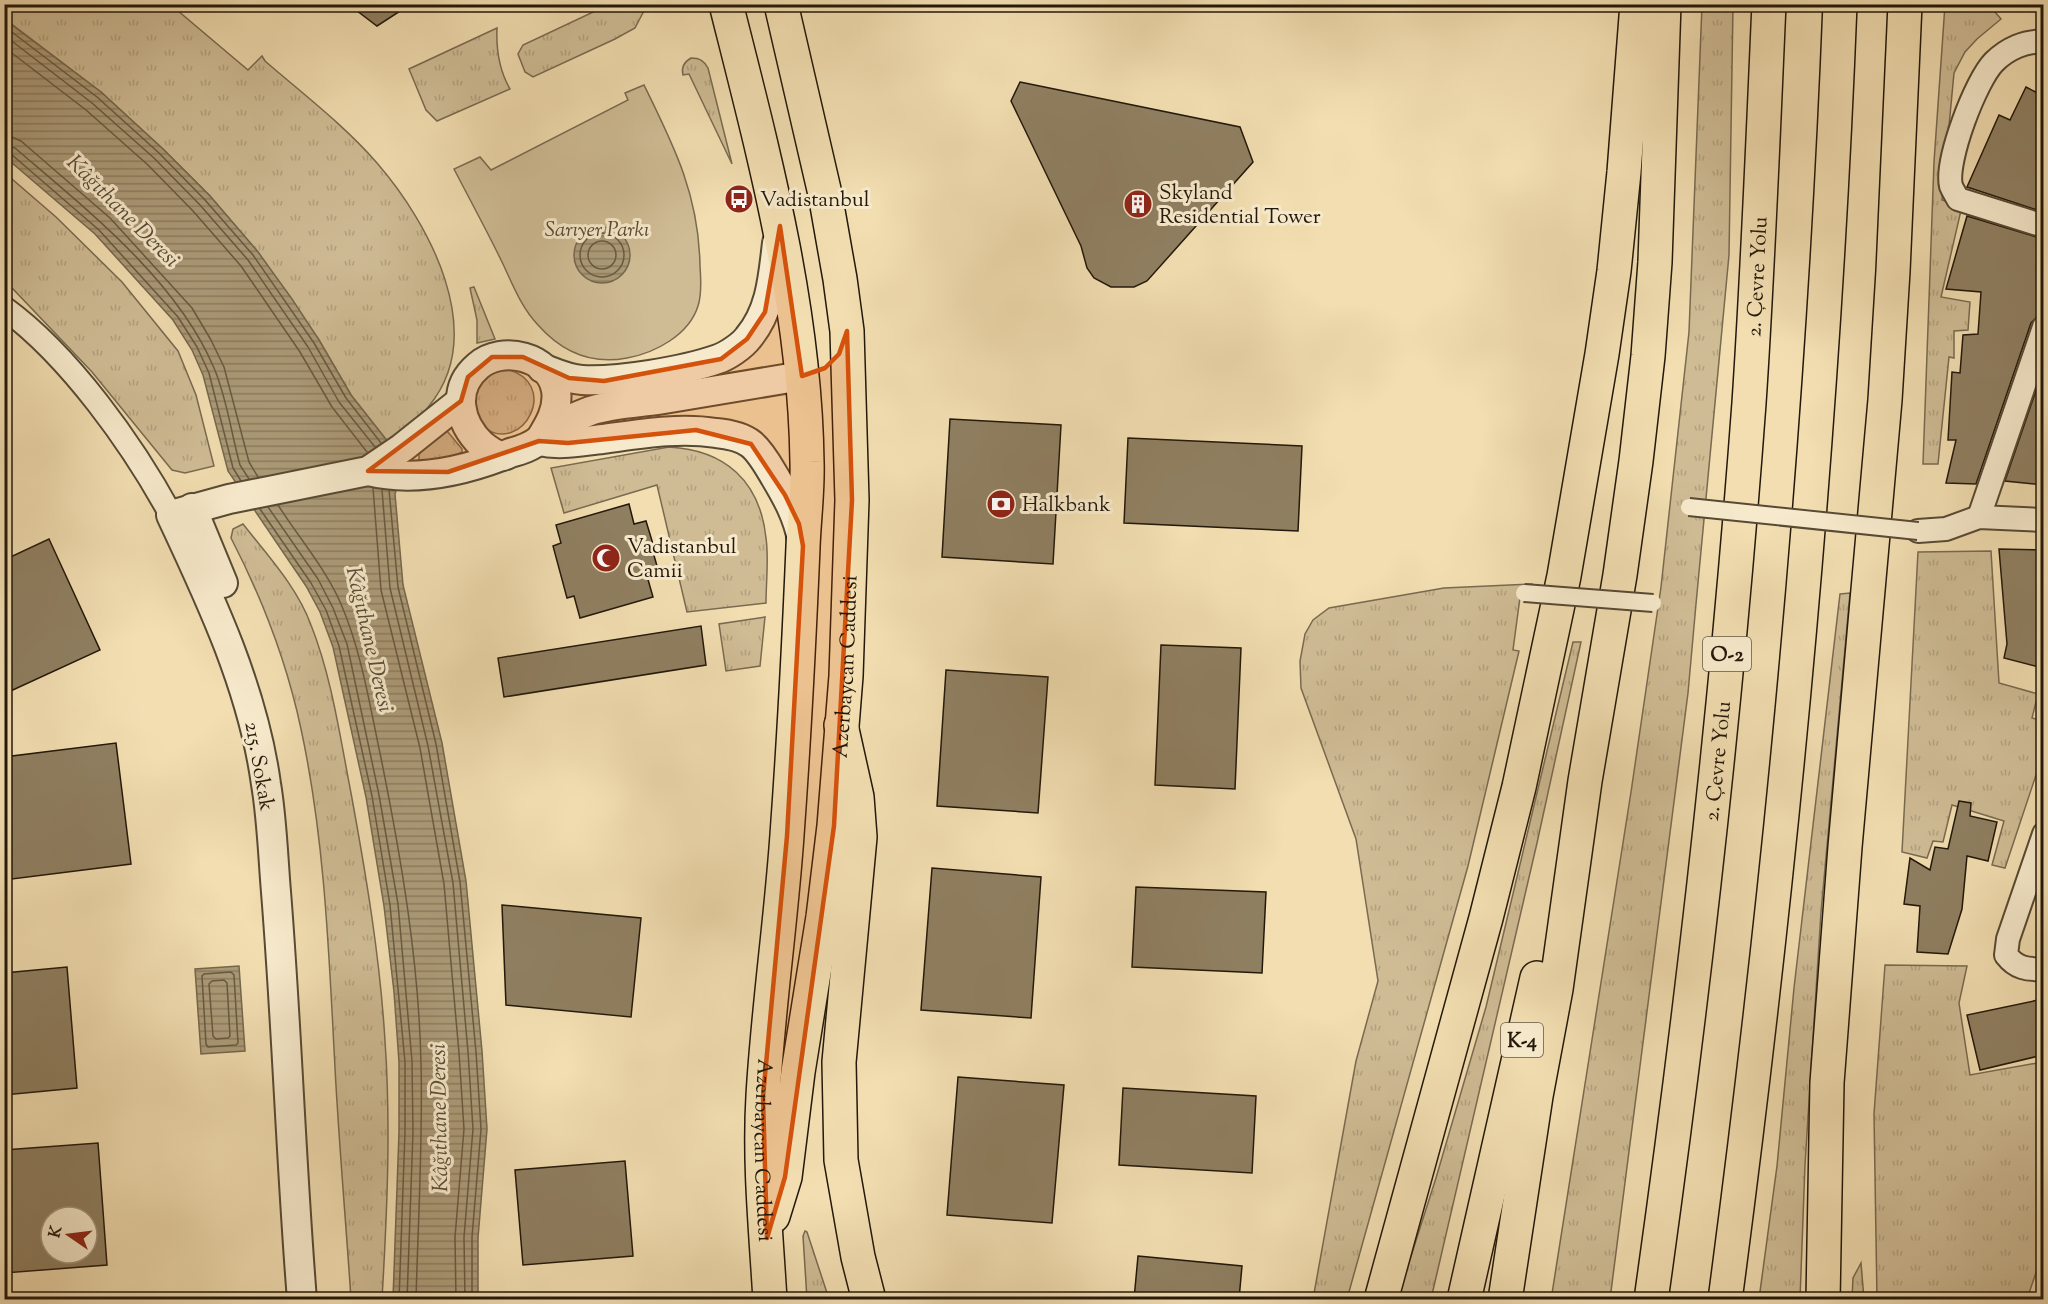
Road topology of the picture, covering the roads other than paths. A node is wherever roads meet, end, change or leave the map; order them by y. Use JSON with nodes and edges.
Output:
{"nodes":[{"id":1,"x":726,"y":4,"type":"edge"},
{"id":2,"x":781,"y":4,"type":"edge"},
{"id":3,"x":1637,"y":4,"type":"edge"},
{"id":4,"x":1664,"y":4,"type":"edge"},
{"id":5,"x":1769,"y":4,"type":"edge"},
{"id":6,"x":1840,"y":4,"type":"edge"},
{"id":7,"x":1905,"y":4,"type":"edge"},
{"id":8,"x":2043,"y":42,"type":"edge"},
{"id":9,"x":780,"y":226,"type":"junction"},
{"id":10,"x":2043,"y":226,"type":"edge"},
{"id":11,"x":4,"y":308,"type":"edge"},
{"id":12,"x":2043,"y":327,"type":"edge"},
{"id":13,"x":847,"y":331,"type":"junction"},
{"id":14,"x":542,"y":368,"type":"junction"},
{"id":15,"x":802,"y":376,"type":"junction"},
{"id":16,"x":461,"y":401,"type":"junction"},
{"id":17,"x":539,"y":441,"type":"junction"},
{"id":18,"x":502,"y":456,"type":"junction"},
{"id":19,"x":368,"y":471,"type":"junction"},
{"id":20,"x":1689,"y":507,"type":"dead end"},
{"id":21,"x":181,"y":512,"type":"junction"},
{"id":22,"x":1979,"y":517,"type":"junction"},
{"id":23,"x":2043,"y":520,"type":"edge"},
{"id":24,"x":1918,"y":531,"type":"joint"},
{"id":25,"x":803,"y":546,"type":"junction"},
{"id":26,"x":1524,"y":593,"type":"dead end"},
{"id":27,"x":1653,"y":603,"type":"dead end"},
{"id":28,"x":841,"y":725,"type":"junction"},
{"id":29,"x":1585,"y":781,"type":"junction"},
{"id":30,"x":2043,"y":834,"type":"edge"},
{"id":31,"x":2043,"y":969,"type":"edge"},
{"id":32,"x":767,"y":1238,"type":"junction"},
{"id":33,"x":302,"y":1299,"type":"edge"},
{"id":34,"x":322,"y":1299,"type":"edge"},
{"id":35,"x":770,"y":1299,"type":"edge"},
{"id":36,"x":869,"y":1299,"type":"edge"},
{"id":37,"x":1381,"y":1299,"type":"edge"},
{"id":38,"x":1464,"y":1299,"type":"edge"},
{"id":39,"x":1504,"y":1299,"type":"edge"},
{"id":40,"x":1651,"y":1299,"type":"edge"},
{"id":41,"x":1725,"y":1299,"type":"edge"},
{"id":42,"x":1823,"y":1299,"type":"edge"}],
"edges":[{"from":1,"to":9,"type":"main road","name":"Azerbaycan Caddesi"},
{"from":2,"to":13,"type":"main road","name":"Azerbaycan Caddesi"},
{"from":3,"to":37,"type":"main road"},
{"from":4,"to":29,"type":"main road"},
{"from":5,"to":40,"type":"main road","name":"2. Çevre Yolu","number":"O-2"},
{"from":6,"to":41,"type":"main road"},
{"from":7,"to":42,"type":"main road"},
{"from":8,"to":10,"type":"street"},
{"from":9,"to":14,"type":"street"},
{"from":9,"to":15,"type":"main road","name":"Azerbaycan Caddesi"},
{"from":11,"to":21,"type":"street","name":"215. Sokak"},
{"from":12,"to":22,"type":"street"},
{"from":13,"to":15,"type":"main road"},
{"from":13,"to":28,"type":"main road","name":"Azerbaycan Caddesi"},
{"from":14,"to":16,"type":"street"},
{"from":14,"to":17,"type":"street"},
{"from":15,"to":17,"type":"street"},
{"from":15,"to":25,"type":"main road","name":"Azerbaycan Caddesi"},
{"from":16,"to":18,"type":"street"},
{"from":16,"to":19,"type":"street"},
{"from":17,"to":18,"type":"street"},
{"from":17,"to":25,"type":"street"},
{"from":18,"to":19,"type":"street"},
{"from":19,"to":21,"type":"street"},
{"from":20,"to":24,"type":"street","bridge":true},
{"from":21,"to":33,"type":"street","name":"215. Sokak"},
{"from":21,"to":34,"type":"street","name":"215. Sokak"},
{"from":22,"to":23,"type":"street"},
{"from":22,"to":24,"type":"street"},
{"from":25,"to":32,"type":"main road","name":"Azerbaycan Caddesi"},
{"from":26,"to":27,"type":"street","bridge":true},
{"from":28,"to":32,"type":"main road","name":"Azerbaycan Caddesi"},
{"from":28,"to":36,"type":"main road"},
{"from":29,"to":38,"type":"main road","number":"K-4"},
{"from":29,"to":39,"type":"main road"},
{"from":30,"to":31,"type":"street"},
{"from":32,"to":35,"type":"main road"}]}
